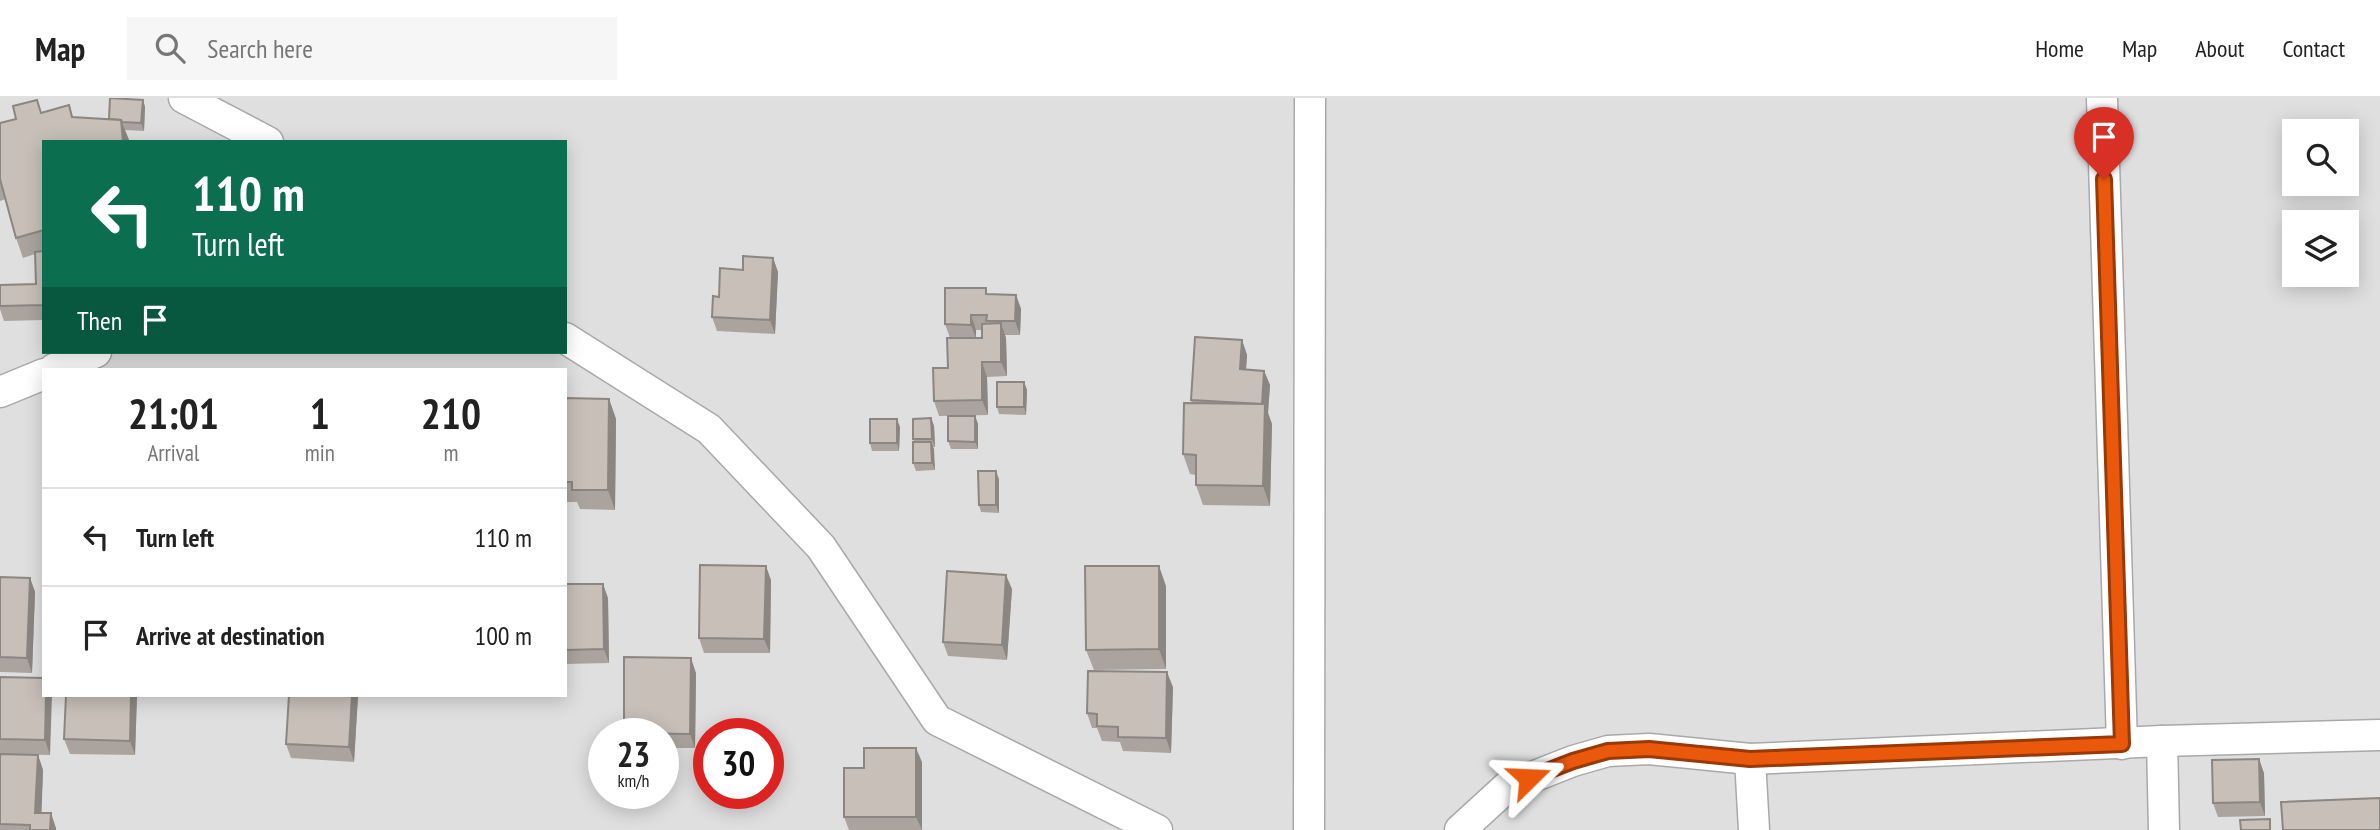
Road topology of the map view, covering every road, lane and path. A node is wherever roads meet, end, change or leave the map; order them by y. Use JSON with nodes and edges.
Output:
{"nodes":[{"id":1,"x":184,"y":98,"type":"edge"},
{"id":2,"x":1310,"y":98,"type":"edge"},
{"id":3,"x":2102,"y":98,"type":"edge"},
{"id":4,"x":264,"y":140,"type":"edge"},
{"id":5,"x":567,"y":339,"type":"edge"},
{"id":6,"x":91,"y":354,"type":"edge"},
{"id":7,"x":56,"y":368,"type":"edge"},
{"id":8,"x":42,"y":375,"type":"edge"},
{"id":9,"x":0,"y":392,"type":"edge"},
{"id":10,"x":2380,"y":735,"type":"edge"},
{"id":11,"x":2162,"y":741,"type":"junction"},
{"id":12,"x":2122,"y":744,"type":"junction"},
{"id":13,"x":1750,"y":759,"type":"junction"},
{"id":14,"x":1157,"y":830,"type":"edge"},
{"id":15,"x":1309,"y":830,"type":"edge"},
{"id":16,"x":1460,"y":830,"type":"edge"},
{"id":17,"x":1754,"y":830,"type":"edge"},
{"id":18,"x":2164,"y":830,"type":"edge"}],
"edges":[{"from":1,"to":4,"type":"street"},
{"from":2,"to":15,"type":"street"},
{"from":3,"to":12,"type":"street"},
{"from":5,"to":14,"type":"street"},
{"from":6,"to":7,"type":"street"},
{"from":8,"to":9,"type":"street"},
{"from":10,"to":11,"type":"street"},
{"from":11,"to":12,"type":"street"},
{"from":11,"to":18,"type":"street"},
{"from":12,"to":13,"type":"street"},
{"from":13,"to":16,"type":"street"},
{"from":13,"to":17,"type":"street"}]}
